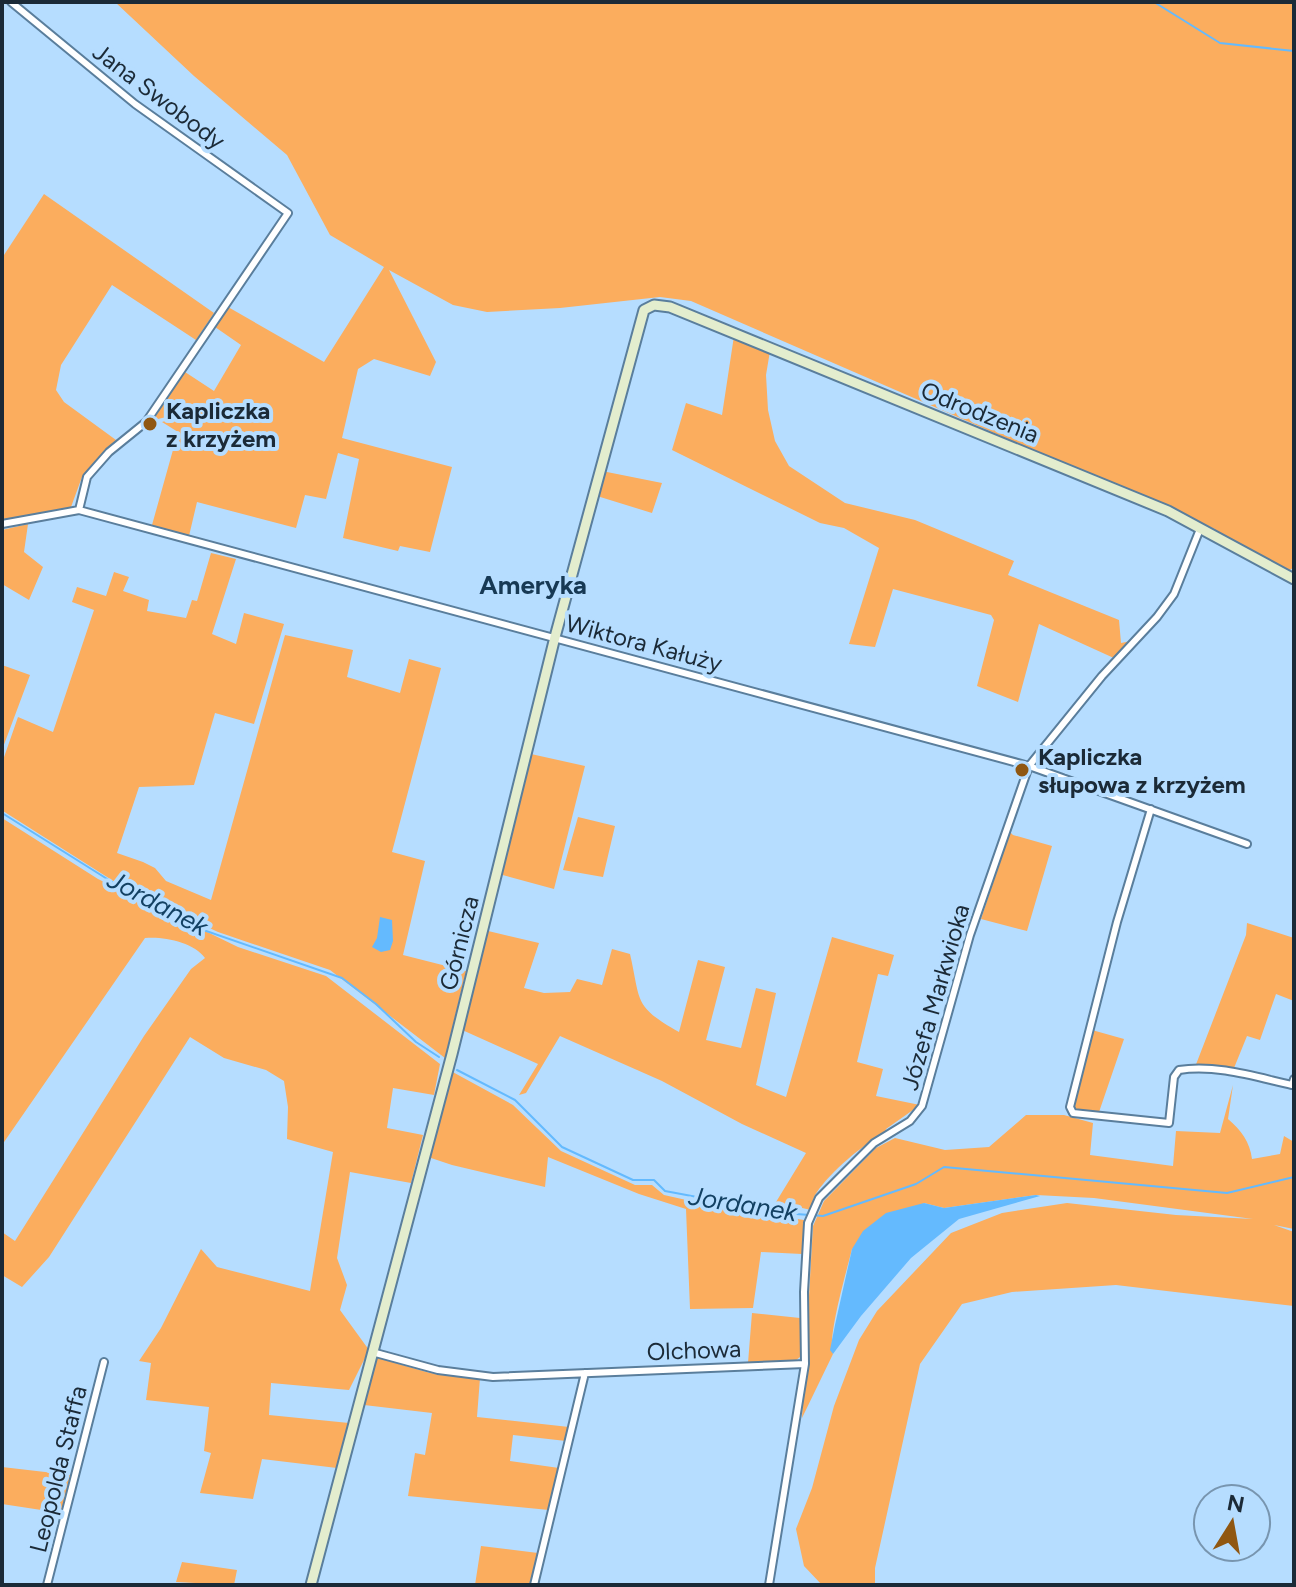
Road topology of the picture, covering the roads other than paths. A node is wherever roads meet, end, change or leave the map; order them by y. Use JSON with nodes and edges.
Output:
{"nodes":[{"id":1,"x":11,"y":2,"type":"edge"},
{"id":2,"x":644,"y":310,"type":"joint"},
{"id":3,"x":79,"y":510,"type":"junction"},
{"id":4,"x":2,"y":524,"type":"edge"},
{"id":5,"x":1200,"y":529,"type":"junction"},
{"id":6,"x":1294,"y":579,"type":"edge"},
{"id":7,"x":555,"y":637,"type":"junction"},
{"id":8,"x":1029,"y":766,"type":"junction"},
{"id":9,"x":1151,"y":809,"type":"junction"},
{"id":10,"x":1247,"y":844,"type":"dead end"},
{"id":11,"x":1294,"y":1079,"type":"edge"},
{"id":12,"x":372,"y":1352,"type":"junction"},
{"id":13,"x":104,"y":1362,"type":"dead end"},
{"id":14,"x":805,"y":1364,"type":"junction"},
{"id":15,"x":585,"y":1373,"type":"junction"},
{"id":16,"x":47,"y":1585,"type":"edge"},
{"id":17,"x":311,"y":1585,"type":"edge"},
{"id":18,"x":534,"y":1585,"type":"edge"},
{"id":19,"x":769,"y":1585,"type":"edge"}],
"edges":[{"from":1,"to":3,"type":"street","name":"Jana Swobody"},
{"from":2,"to":5,"type":"street","name":"Odrodzenia"},
{"from":2,"to":7,"type":"street","name":"Górnicza"},
{"from":3,"to":4,"type":"street"},
{"from":3,"to":7,"type":"street","name":"Wiktora Kałuży"},
{"from":5,"to":6,"type":"street","name":"Odrodzenia"},
{"from":5,"to":8,"type":"street","name":"Józefa Markwioka"},
{"from":7,"to":8,"type":"street","name":"Wiktora Kałuży"},
{"from":7,"to":12,"type":"street","name":"Górnicza"},
{"from":8,"to":9,"type":"street","name":"Wiktora Kałuży"},
{"from":8,"to":14,"type":"street","name":"Józefa Markwioka"},
{"from":9,"to":10,"type":"street","name":"Wiktora Kałuży"},
{"from":9,"to":11,"type":"street"},
{"from":12,"to":15,"type":"street","name":"Olchowa"},
{"from":12,"to":17,"type":"street","name":"Górnicza"},
{"from":13,"to":16,"type":"street","name":"Leopolda Staffa"},
{"from":14,"to":15,"type":"street","name":"Olchowa"},
{"from":14,"to":19,"type":"street","name":"Józefa Markwioka"},
{"from":15,"to":18,"type":"street"}]}
